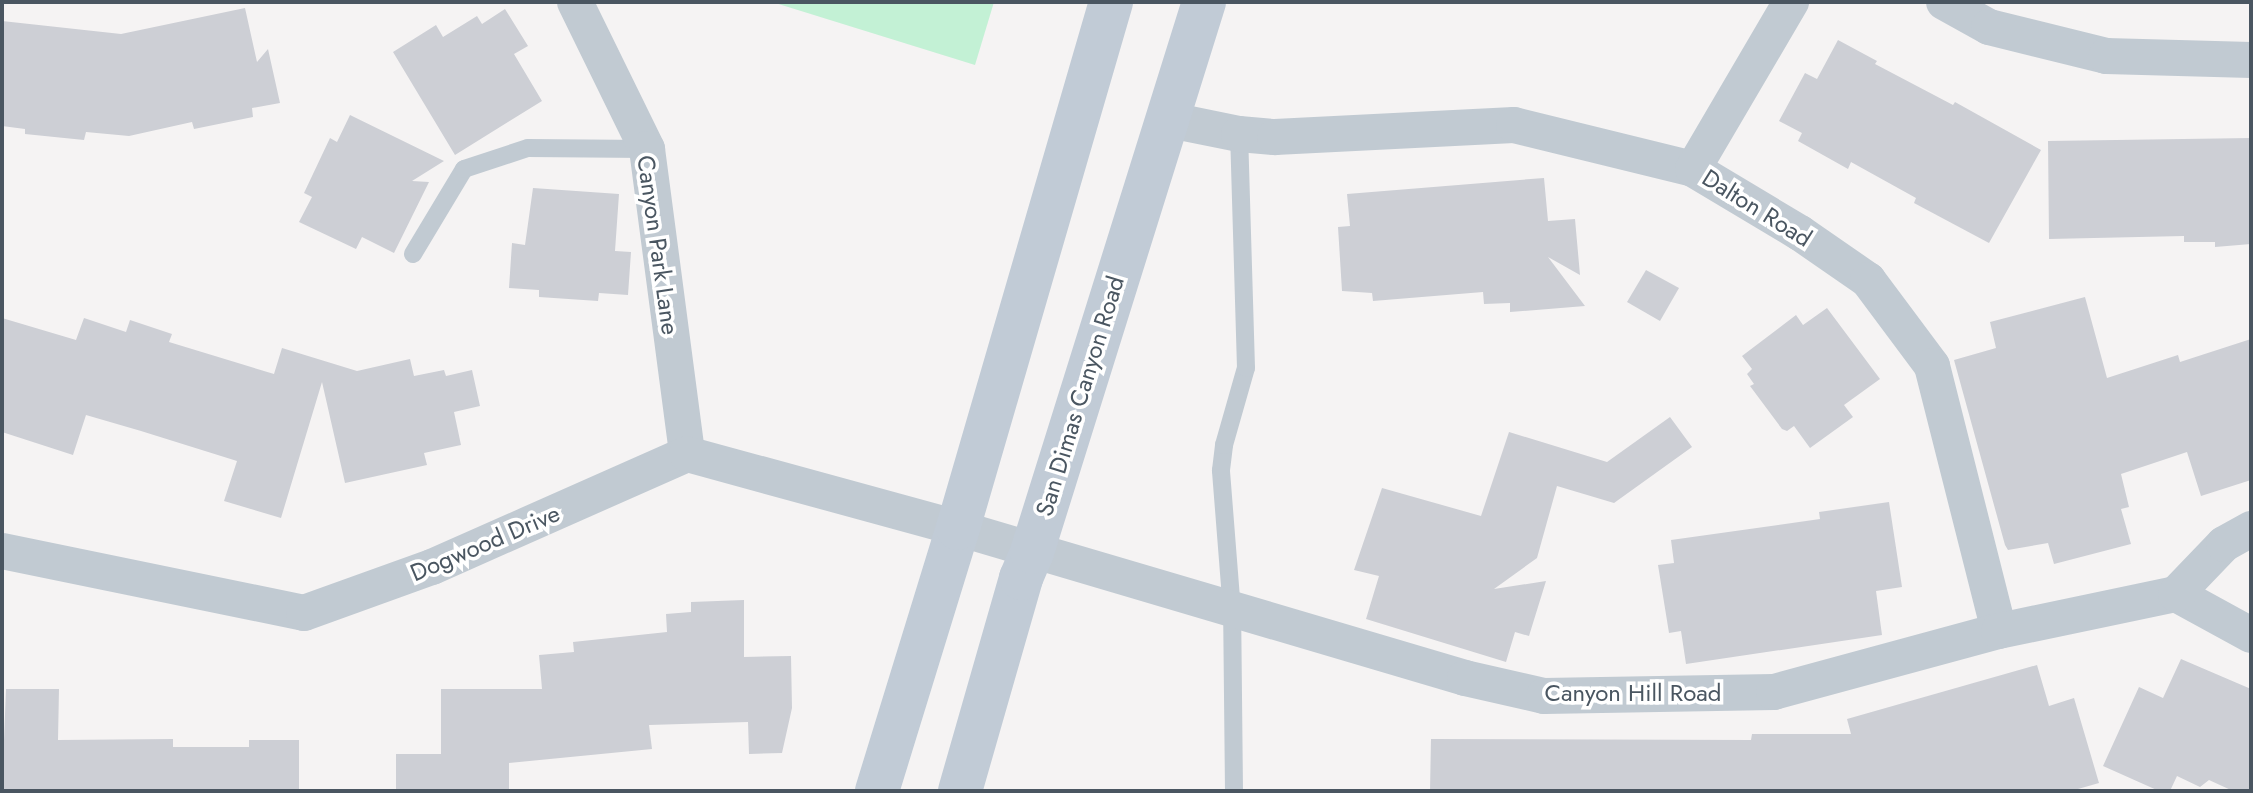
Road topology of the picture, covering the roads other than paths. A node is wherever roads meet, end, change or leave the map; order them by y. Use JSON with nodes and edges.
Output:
{"nodes":[{"id":1,"x":575,"y":2,"type":"edge"},
{"id":2,"x":1111,"y":2,"type":"edge"},
{"id":3,"x":1204,"y":2,"type":"edge"},
{"id":4,"x":1791,"y":2,"type":"edge"},
{"id":5,"x":1944,"y":2,"type":"edge"},
{"id":6,"x":1996,"y":15,"type":"edge"},
{"id":7,"x":2251,"y":60,"type":"edge"},
{"id":8,"x":1165,"y":119,"type":"junction"},
{"id":9,"x":1239,"y":134,"type":"junction"},
{"id":10,"x":647,"y":149,"type":"junction"},
{"id":11,"x":1693,"y":169,"type":"junction"},
{"id":12,"x":413,"y":254,"type":"dead end"},
{"id":13,"x":687,"y":454,"type":"junction"},
{"id":14,"x":958,"y":528,"type":"junction"},
{"id":15,"x":2251,"y":529,"type":"edge"},
{"id":16,"x":2,"y":551,"type":"edge"},
{"id":17,"x":1032,"y":552,"type":"junction"},
{"id":18,"x":2176,"y":594,"type":"junction"},
{"id":19,"x":1232,"y":611,"type":"junction"},
{"id":20,"x":1999,"y":631,"type":"junction"},
{"id":21,"x":2251,"y":635,"type":"edge"},
{"id":22,"x":877,"y":791,"type":"edge"},
{"id":23,"x":960,"y":791,"type":"edge"},
{"id":24,"x":1234,"y":791,"type":"edge"}],
"edges":[{"from":1,"to":10,"type":"street","name":"Canyon Park Lane"},
{"from":2,"to":14,"type":"street"},
{"from":3,"to":8,"type":"street","name":"San Dimas Canyon Road"},
{"from":4,"to":11,"type":"street"},
{"from":5,"to":6,"type":"street"},
{"from":6,"to":7,"type":"street"},
{"from":8,"to":9,"type":"street","name":"Dalton Road"},
{"from":8,"to":17,"type":"street","name":"San Dimas Canyon Road"},
{"from":9,"to":11,"type":"street","name":"Dalton Road"},
{"from":9,"to":19,"type":"lane"},
{"from":10,"to":12,"type":"lane"},
{"from":10,"to":13,"type":"street","name":"Canyon Park Lane"},
{"from":11,"to":20,"type":"street","name":"Dalton Road"},
{"from":13,"to":14,"type":"street"},
{"from":13,"to":16,"type":"street","name":"Dogwood Drive"},
{"from":14,"to":17,"type":"street","name":"Canyon Hill Road"},
{"from":14,"to":22,"type":"street"},
{"from":15,"to":18,"type":"street"},
{"from":17,"to":19,"type":"street","name":"Canyon Hill Road"},
{"from":17,"to":23,"type":"street","name":"San Dimas Canyon Road"},
{"from":18,"to":20,"type":"street","name":"Canyon Hill Road"},
{"from":18,"to":21,"type":"street"},
{"from":19,"to":20,"type":"street","name":"Canyon Hill Road"},
{"from":19,"to":24,"type":"lane"}]}
